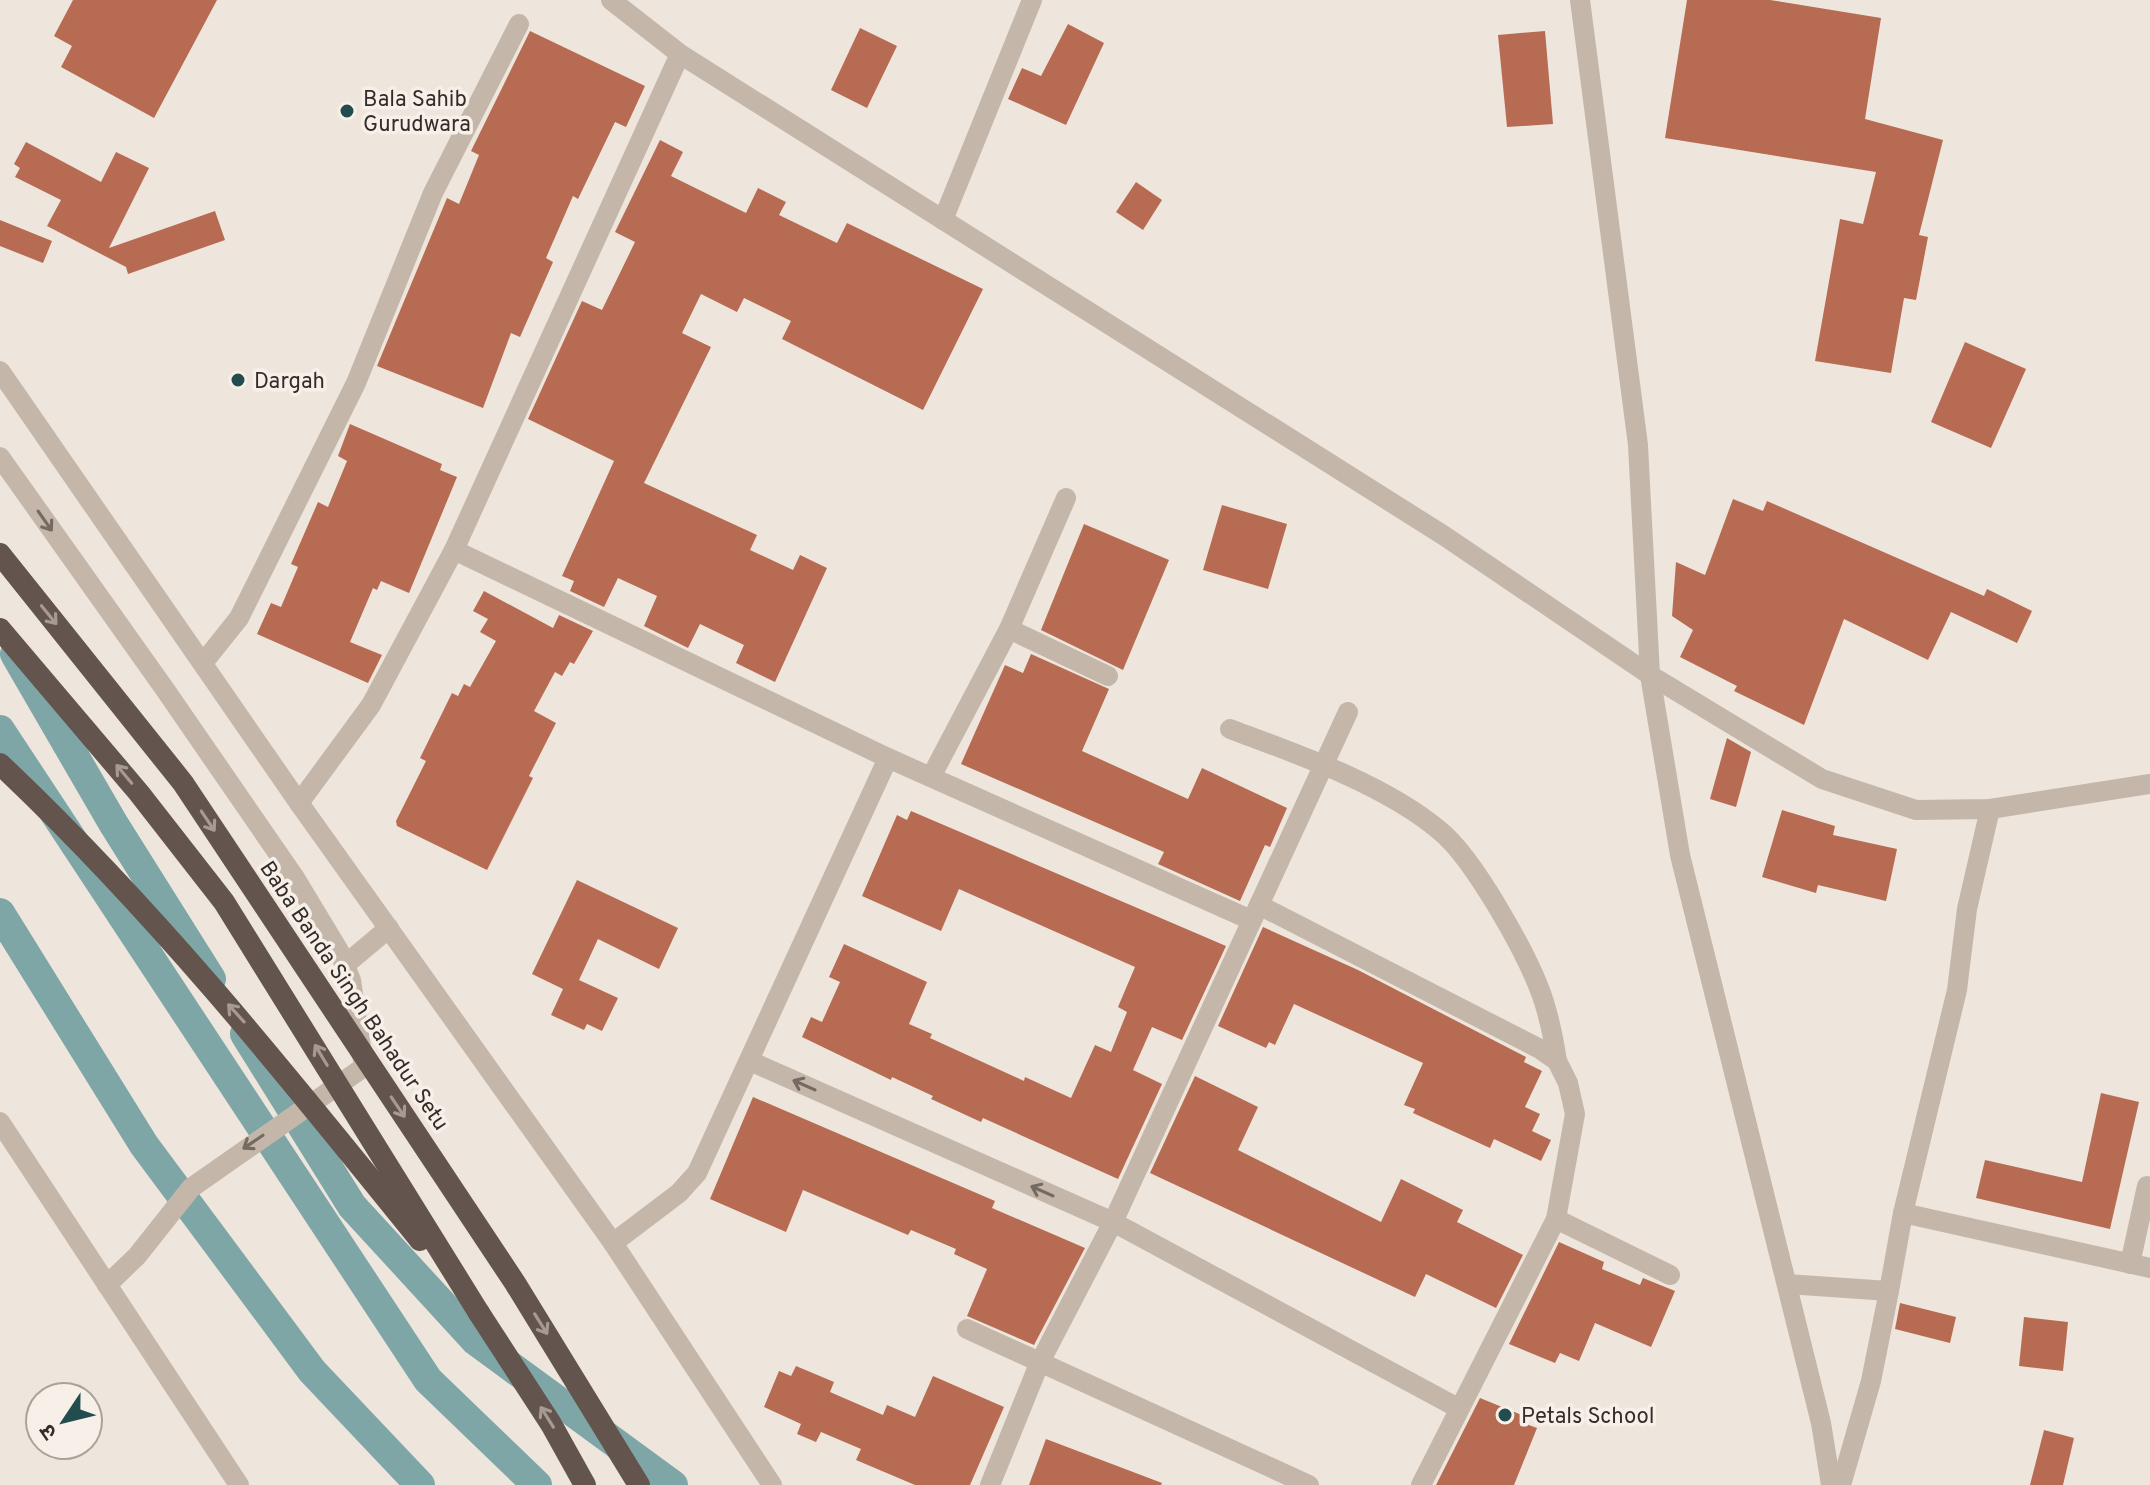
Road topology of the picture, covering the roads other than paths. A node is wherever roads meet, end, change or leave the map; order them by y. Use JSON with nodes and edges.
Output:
{"nodes":[{"id":1,"x":611,"y":0,"type":"edge"},
{"id":2,"x":1032,"y":0,"type":"edge"},
{"id":3,"x":1580,"y":0,"type":"edge"},
{"id":4,"x":519,"y":24,"type":"dead end"},
{"id":5,"x":680,"y":54,"type":"junction"},
{"id":6,"x":943,"y":220,"type":"junction"},
{"id":7,"x":0,"y":371,"type":"edge"},
{"id":8,"x":0,"y":457,"type":"edge"},
{"id":9,"x":1066,"y":498,"type":"dead end"},
{"id":10,"x":454,"y":550,"type":"junction"},
{"id":11,"x":0,"y":554,"type":"edge"},
{"id":12,"x":0,"y":629,"type":"edge"},
{"id":13,"x":1009,"y":629,"type":"junction"},
{"id":14,"x":203,"y":663,"type":"junction"},
{"id":15,"x":1650,"y":675,"type":"junction"},
{"id":16,"x":1108,"y":676,"type":"dead end"},
{"id":17,"x":1348,"y":712,"type":"dead end"},
{"id":18,"x":1230,"y":729,"type":"dead end"},
{"id":19,"x":888,"y":758,"type":"junction"},
{"id":20,"x":1322,"y":763,"type":"junction"},
{"id":21,"x":0,"y":764,"type":"edge"},
{"id":22,"x":931,"y":777,"type":"junction"},
{"id":23,"x":2150,"y":784,"type":"edge"},
{"id":24,"x":299,"y":803,"type":"junction"},
{"id":25,"x":1990,"y":809,"type":"junction"},
{"id":26,"x":1255,"y":912,"type":"junction"},
{"id":27,"x":389,"y":928,"type":"junction"},
{"id":28,"x":346,"y":964,"type":"junction"},
{"id":29,"x":750,"y":1061,"type":"junction"},
{"id":30,"x":1557,"y":1061,"type":"junction"},
{"id":31,"x":0,"y":1122,"type":"edge"},
{"id":32,"x":2147,"y":1186,"type":"dead end"},
{"id":33,"x":1903,"y":1213,"type":"junction"},
{"id":34,"x":1556,"y":1219,"type":"junction"},
{"id":35,"x":1113,"y":1222,"type":"junction"},
{"id":36,"x":613,"y":1243,"type":"junction"},
{"id":37,"x":2140,"y":1266,"type":"edge"},
{"id":38,"x":1670,"y":1275,"type":"dead end"},
{"id":39,"x":1787,"y":1284,"type":"junction"},
{"id":40,"x":107,"y":1285,"type":"junction"},
{"id":41,"x":1889,"y":1291,"type":"junction"},
{"id":42,"x":479,"y":1313,"type":"junction"},
{"id":43,"x":967,"y":1329,"type":"dead end"},
{"id":44,"x":1039,"y":1364,"type":"junction"},
{"id":45,"x":1458,"y":1408,"type":"junction"},
{"id":46,"x":239,"y":1485,"type":"edge"},
{"id":47,"x":585,"y":1485,"type":"edge"},
{"id":48,"x":639,"y":1485,"type":"edge"},
{"id":49,"x":772,"y":1485,"type":"edge"},
{"id":50,"x":990,"y":1485,"type":"edge"},
{"id":51,"x":1309,"y":1485,"type":"edge"},
{"id":52,"x":1421,"y":1485,"type":"edge"},
{"id":53,"x":1831,"y":1485,"type":"edge"},
{"id":54,"x":1841,"y":1485,"type":"edge"}],
"edges":[{"from":1,"to":5,"type":"street"},
{"from":2,"to":6,"type":"street"},
{"from":3,"to":15,"type":"street"},
{"from":4,"to":14,"type":"street"},
{"from":5,"to":6,"type":"street"},
{"from":5,"to":10,"type":"street"},
{"from":6,"to":15,"type":"street"},
{"from":7,"to":14,"type":"street"},
{"from":8,"to":28,"type":"street","one_way":true},
{"from":9,"to":13,"type":"street"},
{"from":10,"to":19,"type":"street"},
{"from":10,"to":24,"type":"street"},
{"from":11,"to":48,"type":"highway","name":"Baba Banda Singh Bahadur Setu","one_way":true,"bridge":true},
{"from":42,"to":12,"type":"highway","one_way":true,"bridge":true},
{"from":13,"to":16,"type":"street"},
{"from":13,"to":22,"type":"street"},
{"from":14,"to":24,"type":"street"},
{"from":15,"to":25,"type":"street"},
{"from":15,"to":39,"type":"street"},
{"from":17,"to":20,"type":"street"},
{"from":18,"to":20,"type":"street"},
{"from":19,"to":22,"type":"street"},
{"from":19,"to":29,"type":"street"},
{"from":20,"to":26,"type":"street"},
{"from":20,"to":30,"type":"street"},
{"from":42,"to":21,"type":"highway","one_way":true,"bridge":true},
{"from":22,"to":26,"type":"street"},
{"from":23,"to":25,"type":"street"},
{"from":24,"to":27,"type":"street"},
{"from":25,"to":33,"type":"street"},
{"from":26,"to":30,"type":"street"},
{"from":26,"to":35,"type":"street"},
{"from":27,"to":28,"type":"street"},
{"from":27,"to":36,"type":"street"},
{"from":28,"to":40,"type":"street","one_way":true,"bridge":true},
{"from":35,"to":29,"type":"street","one_way":true},
{"from":29,"to":36,"type":"street"},
{"from":30,"to":34,"type":"street"},
{"from":31,"to":40,"type":"street"},
{"from":32,"to":37,"type":"street"},
{"from":33,"to":37,"type":"street"},
{"from":33,"to":41,"type":"street"},
{"from":34,"to":38,"type":"street"},
{"from":34,"to":45,"type":"street"},
{"from":35,"to":44,"type":"street"},
{"from":35,"to":45,"type":"street"},
{"from":36,"to":49,"type":"street"},
{"from":39,"to":41,"type":"street"},
{"from":39,"to":53,"type":"street"},
{"from":40,"to":46,"type":"street"},
{"from":41,"to":54,"type":"street"},
{"from":47,"to":42,"type":"highway","one_way":true},
{"from":43,"to":44,"type":"street"},
{"from":44,"to":50,"type":"street"},
{"from":44,"to":51,"type":"street"},
{"from":45,"to":52,"type":"street"}]}
